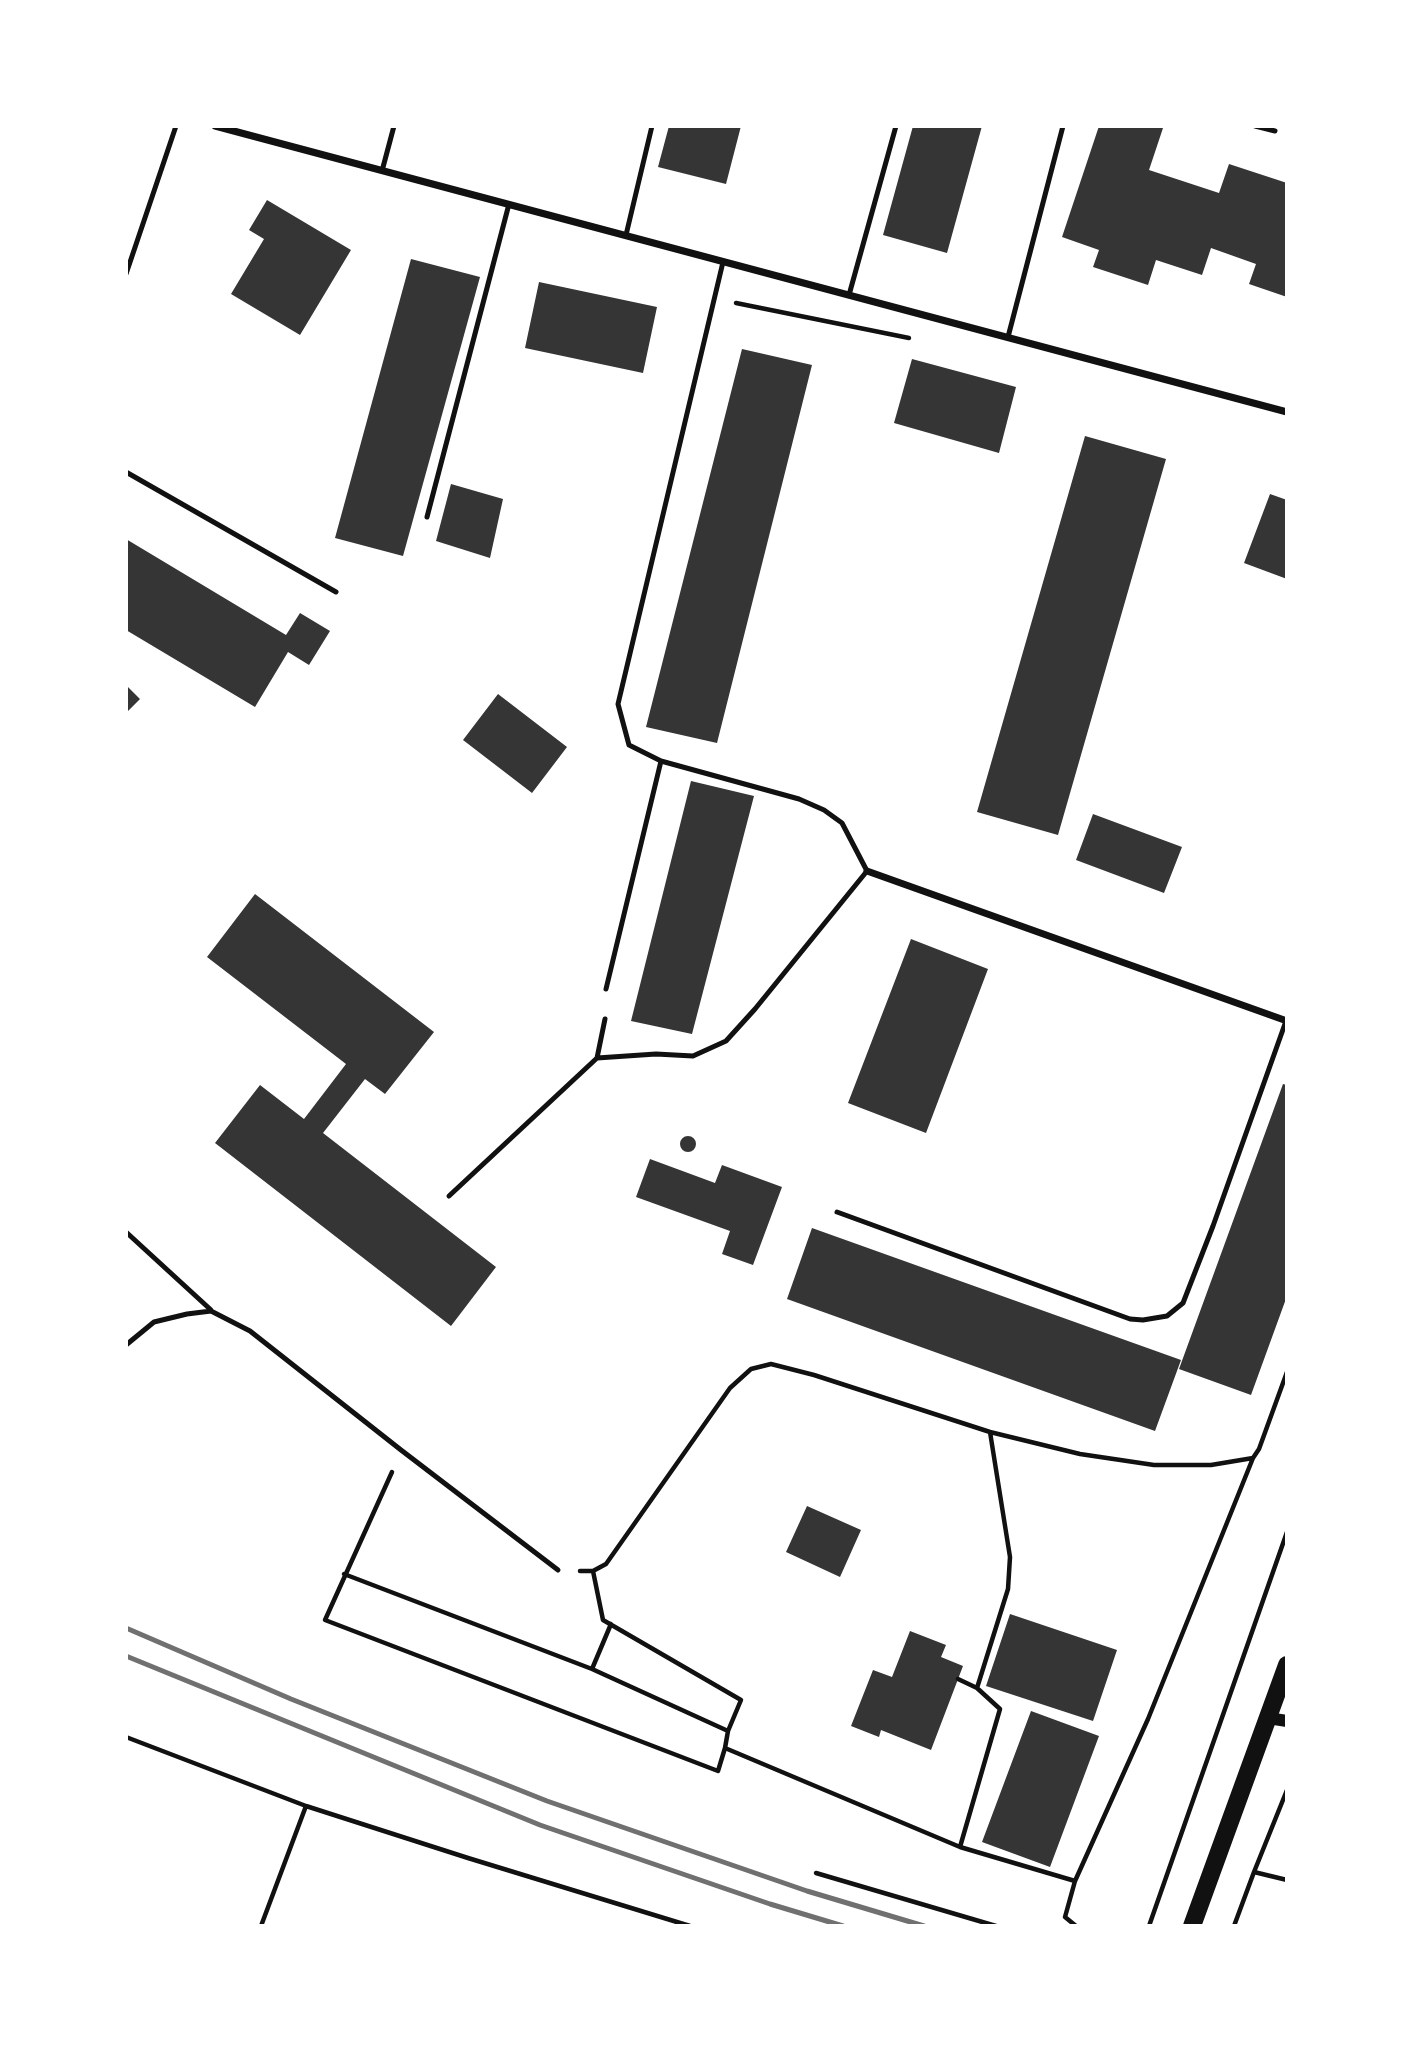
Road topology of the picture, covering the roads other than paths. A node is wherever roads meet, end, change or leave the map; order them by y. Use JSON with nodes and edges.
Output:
{"nodes":[{"id":1,"x":176,"y":126,"type":"edge"},
{"id":2,"x":215,"y":126,"type":"edge"},
{"id":3,"x":394,"y":126,"type":"edge"},
{"id":4,"x":652,"y":126,"type":"edge"},
{"id":5,"x":896,"y":126,"type":"edge"},
{"id":6,"x":1063,"y":126,"type":"edge"},
{"id":7,"x":1255,"y":126,"type":"edge"},
{"id":8,"x":1275,"y":131,"type":"dead end"},
{"id":9,"x":382,"y":171,"type":"junction"},
{"id":10,"x":509,"y":204,"type":"junction"},
{"id":11,"x":626,"y":235,"type":"junction"},
{"id":12,"x":723,"y":262,"type":"junction"},
{"id":13,"x":126,"y":274,"type":"edge"},
{"id":14,"x":849,"y":295,"type":"junction"},
{"id":15,"x":1008,"y":337,"type":"junction"},
{"id":16,"x":1287,"y":412,"type":"edge"},
{"id":17,"x":126,"y":472,"type":"edge"},
{"id":18,"x":427,"y":517,"type":"dead end"},
{"id":19,"x":336,"y":592,"type":"dead end"},
{"id":20,"x":661,"y":761,"type":"junction"},
{"id":21,"x":867,"y":872,"type":"junction"},
{"id":22,"x":606,"y":989,"type":"dead end"},
{"id":23,"x":605,"y":1019,"type":"dead end"},
{"id":24,"x":1286,"y":1021,"type":"edge"},
{"id":25,"x":597,"y":1059,"type":"junction"},
{"id":26,"x":449,"y":1196,"type":"dead end"},
{"id":27,"x":837,"y":1212,"type":"dead end"},
{"id":28,"x":126,"y":1232,"type":"edge"},
{"id":29,"x":212,"y":1311,"type":"junction"},
{"id":30,"x":126,"y":1345,"type":"edge"},
{"id":31,"x":558,"y":1570,"type":"road end"},
{"id":32,"x":1287,"y":1665,"type":"edge"},
{"id":33,"x":1268,"y":1718,"type":"junction"},
{"id":34,"x":1287,"y":1721,"type":"edge"},
{"id":35,"x":1192,"y":1926,"type":"edge"}],
"edges":[{"from":1,"to":13,"type":"lane"},
{"from":2,"to":9,"type":"street"},
{"from":3,"to":9,"type":"lane"},
{"from":4,"to":11,"type":"lane"},
{"from":5,"to":14,"type":"lane"},
{"from":6,"to":15,"type":"lane"},
{"from":7,"to":8,"type":"lane"},
{"from":9,"to":10,"type":"street"},
{"from":10,"to":11,"type":"street"},
{"from":10,"to":18,"type":"lane"},
{"from":11,"to":12,"type":"street"},
{"from":12,"to":14,"type":"street"},
{"from":12,"to":20,"type":"lane"},
{"from":14,"to":15,"type":"street"},
{"from":15,"to":16,"type":"street"},
{"from":17,"to":19,"type":"lane"},
{"from":20,"to":21,"type":"lane"},
{"from":20,"to":22,"type":"lane"},
{"from":21,"to":24,"type":"street"},
{"from":21,"to":25,"type":"lane"},
{"from":23,"to":25,"type":"lane"},
{"from":24,"to":27,"type":"lane"},
{"from":25,"to":26,"type":"lane"},
{"from":28,"to":29,"type":"lane"},
{"from":29,"to":30,"type":"lane"},
{"from":29,"to":31,"type":"lane"},
{"from":32,"to":33,"type":"main road"},
{"from":33,"to":34,"type":"street"},
{"from":33,"to":35,"type":"main road"}]}
